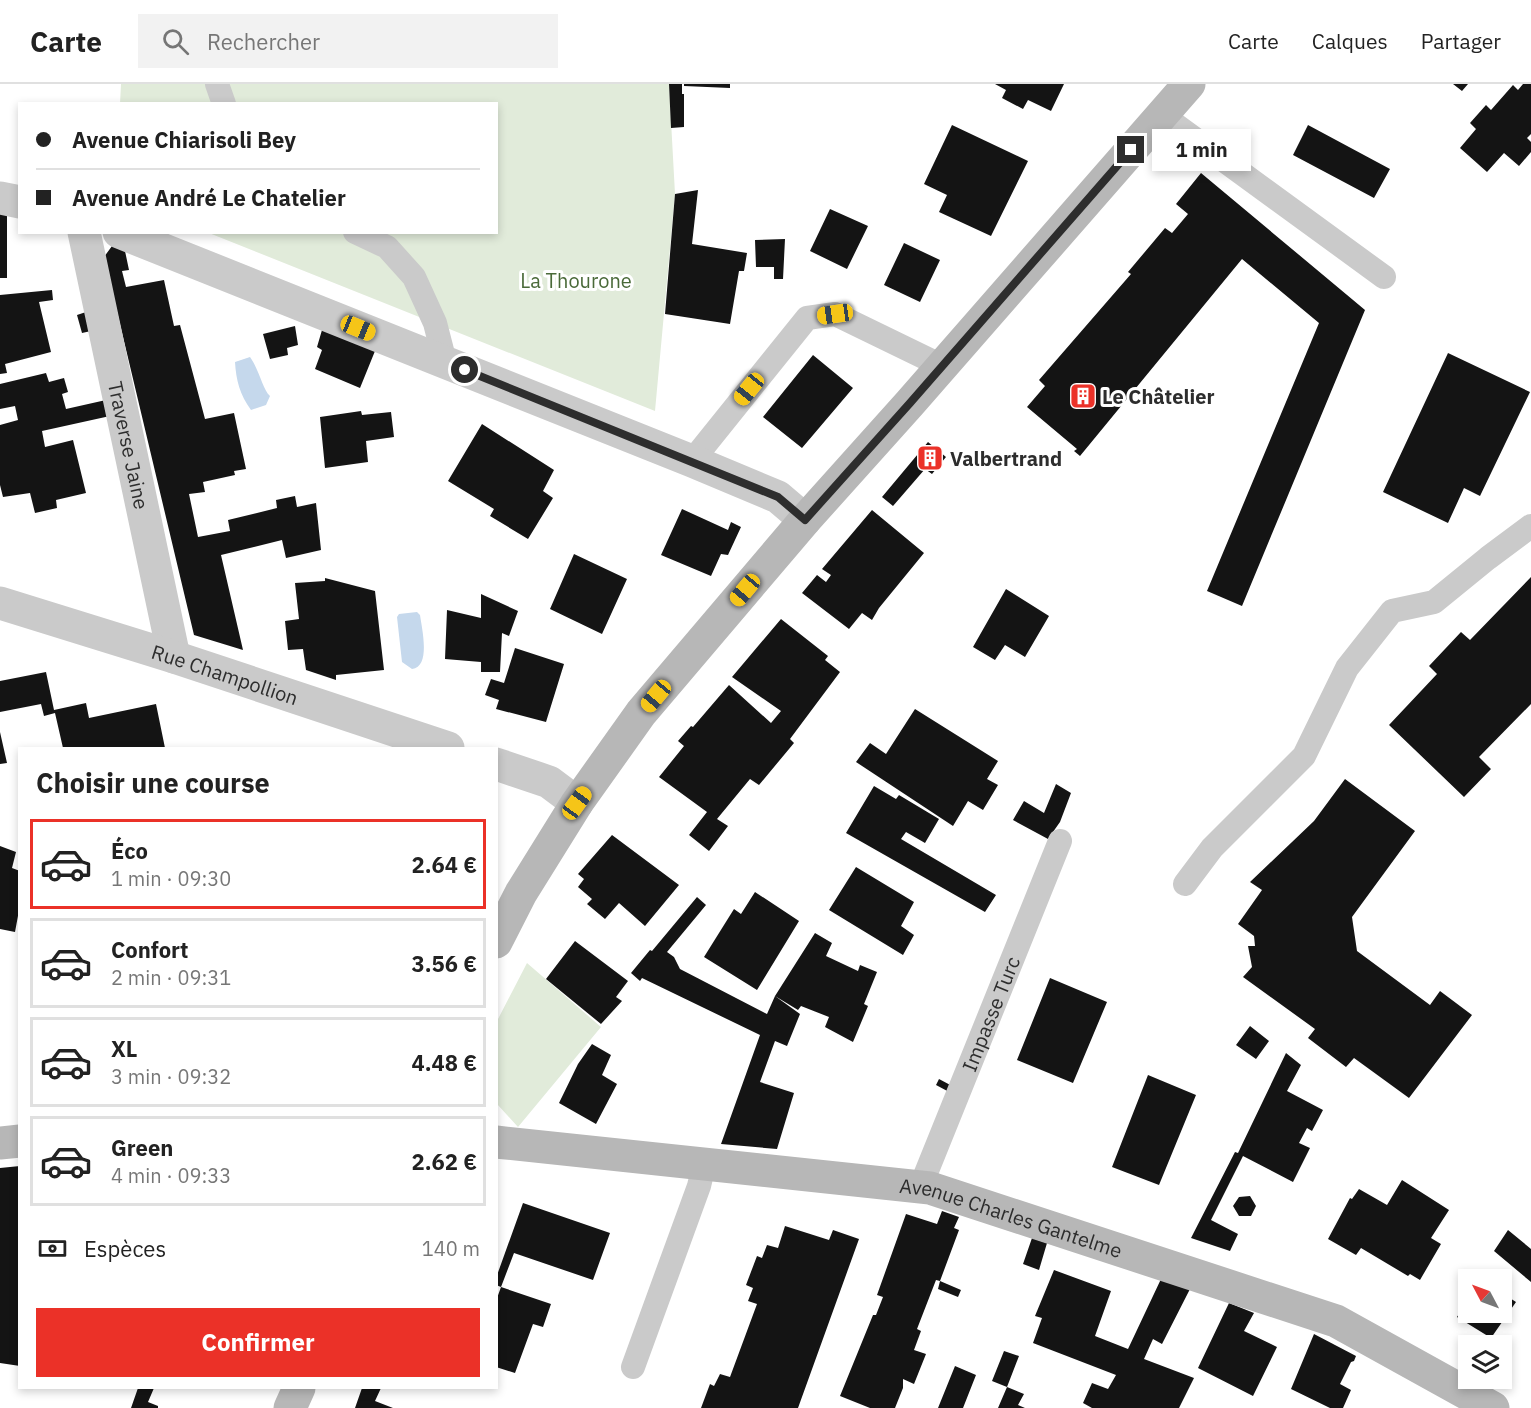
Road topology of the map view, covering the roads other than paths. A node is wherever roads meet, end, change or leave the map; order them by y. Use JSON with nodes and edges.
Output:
{"nodes":[{"id":1,"x":217,"y":84,"type":"edge"},
{"id":2,"x":1189,"y":84,"type":"edge"},
{"id":3,"x":223,"y":102,"type":"edge"},
{"id":4,"x":1162,"y":115,"type":"junction"},
{"id":5,"x":0,"y":198,"type":"edge"},
{"id":6,"x":18,"y":202,"type":"edge"},
{"id":7,"x":84,"y":234,"type":"edge"},
{"id":8,"x":124,"y":234,"type":"edge"},
{"id":9,"x":360,"y":234,"type":"edge"},
{"id":10,"x":1384,"y":277,"type":"dead end"},
{"id":11,"x":445,"y":362,"type":"junction"},
{"id":12,"x":942,"y":366,"type":"junction"},
{"id":13,"x":692,"y":461,"type":"junction"},
{"id":14,"x":805,"y":520,"type":"junction"},
{"id":15,"x":1531,"y":526,"type":"edge"},
{"id":16,"x":0,"y":603,"type":"edge"},
{"id":17,"x":174,"y":657,"type":"junction"},
{"id":18,"x":445,"y":747,"type":"edge"},
{"id":19,"x":498,"y":765,"type":"edge"},
{"id":20,"x":577,"y":803,"type":"junction"},
{"id":21,"x":1060,"y":841,"type":"dead end"},
{"id":22,"x":1185,"y":884,"type":"dead end"},
{"id":23,"x":498,"y":938,"type":"edge"},
{"id":24,"x":18,"y":1141,"type":"edge"},
{"id":25,"x":498,"y":1142,"type":"edge"},
{"id":26,"x":0,"y":1143,"type":"edge"},
{"id":27,"x":704,"y":1165,"type":"junction"},
{"id":28,"x":921,"y":1188,"type":"junction"},
{"id":29,"x":633,"y":1367,"type":"dead end"},
{"id":30,"x":298,"y":1389,"type":"edge"},
{"id":31,"x":290,"y":1408,"type":"edge"},
{"id":32,"x":1493,"y":1408,"type":"edge"}],
"edges":[{"from":1,"to":3,"type":"lane"},
{"from":2,"to":4,"type":"main road"},
{"from":4,"to":10,"type":"lane"},
{"from":4,"to":12,"type":"main road"},
{"from":5,"to":6,"type":"street"},
{"from":7,"to":17,"type":"street","name":"Traverse Jaine"},
{"from":8,"to":11,"type":"street"},
{"from":9,"to":11,"type":"lane"},
{"from":11,"to":13,"type":"street"},
{"from":12,"to":13,"type":"lane"},
{"from":12,"to":14,"type":"main road"},
{"from":13,"to":14,"type":"street"},
{"from":14,"to":20,"type":"main road"},
{"from":15,"to":22,"type":"lane"},
{"from":16,"to":17,"type":"street","name":"Rue Champollion"},
{"from":17,"to":18,"type":"street","name":"Rue Champollion"},
{"from":19,"to":20,"type":"street"},
{"from":20,"to":23,"type":"main road"},
{"from":21,"to":28,"type":"lane","name":"Impasse Turc"},
{"from":24,"to":26,"type":"main road"},
{"from":25,"to":27,"type":"main road","name":"Avenue Charles Gantelme"},
{"from":27,"to":28,"type":"main road","name":"Avenue Charles Gantelme"},
{"from":27,"to":29,"type":"lane"},
{"from":28,"to":32,"type":"main road","name":"Avenue Charles Gantelme"},
{"from":30,"to":31,"type":"main road"}]}
